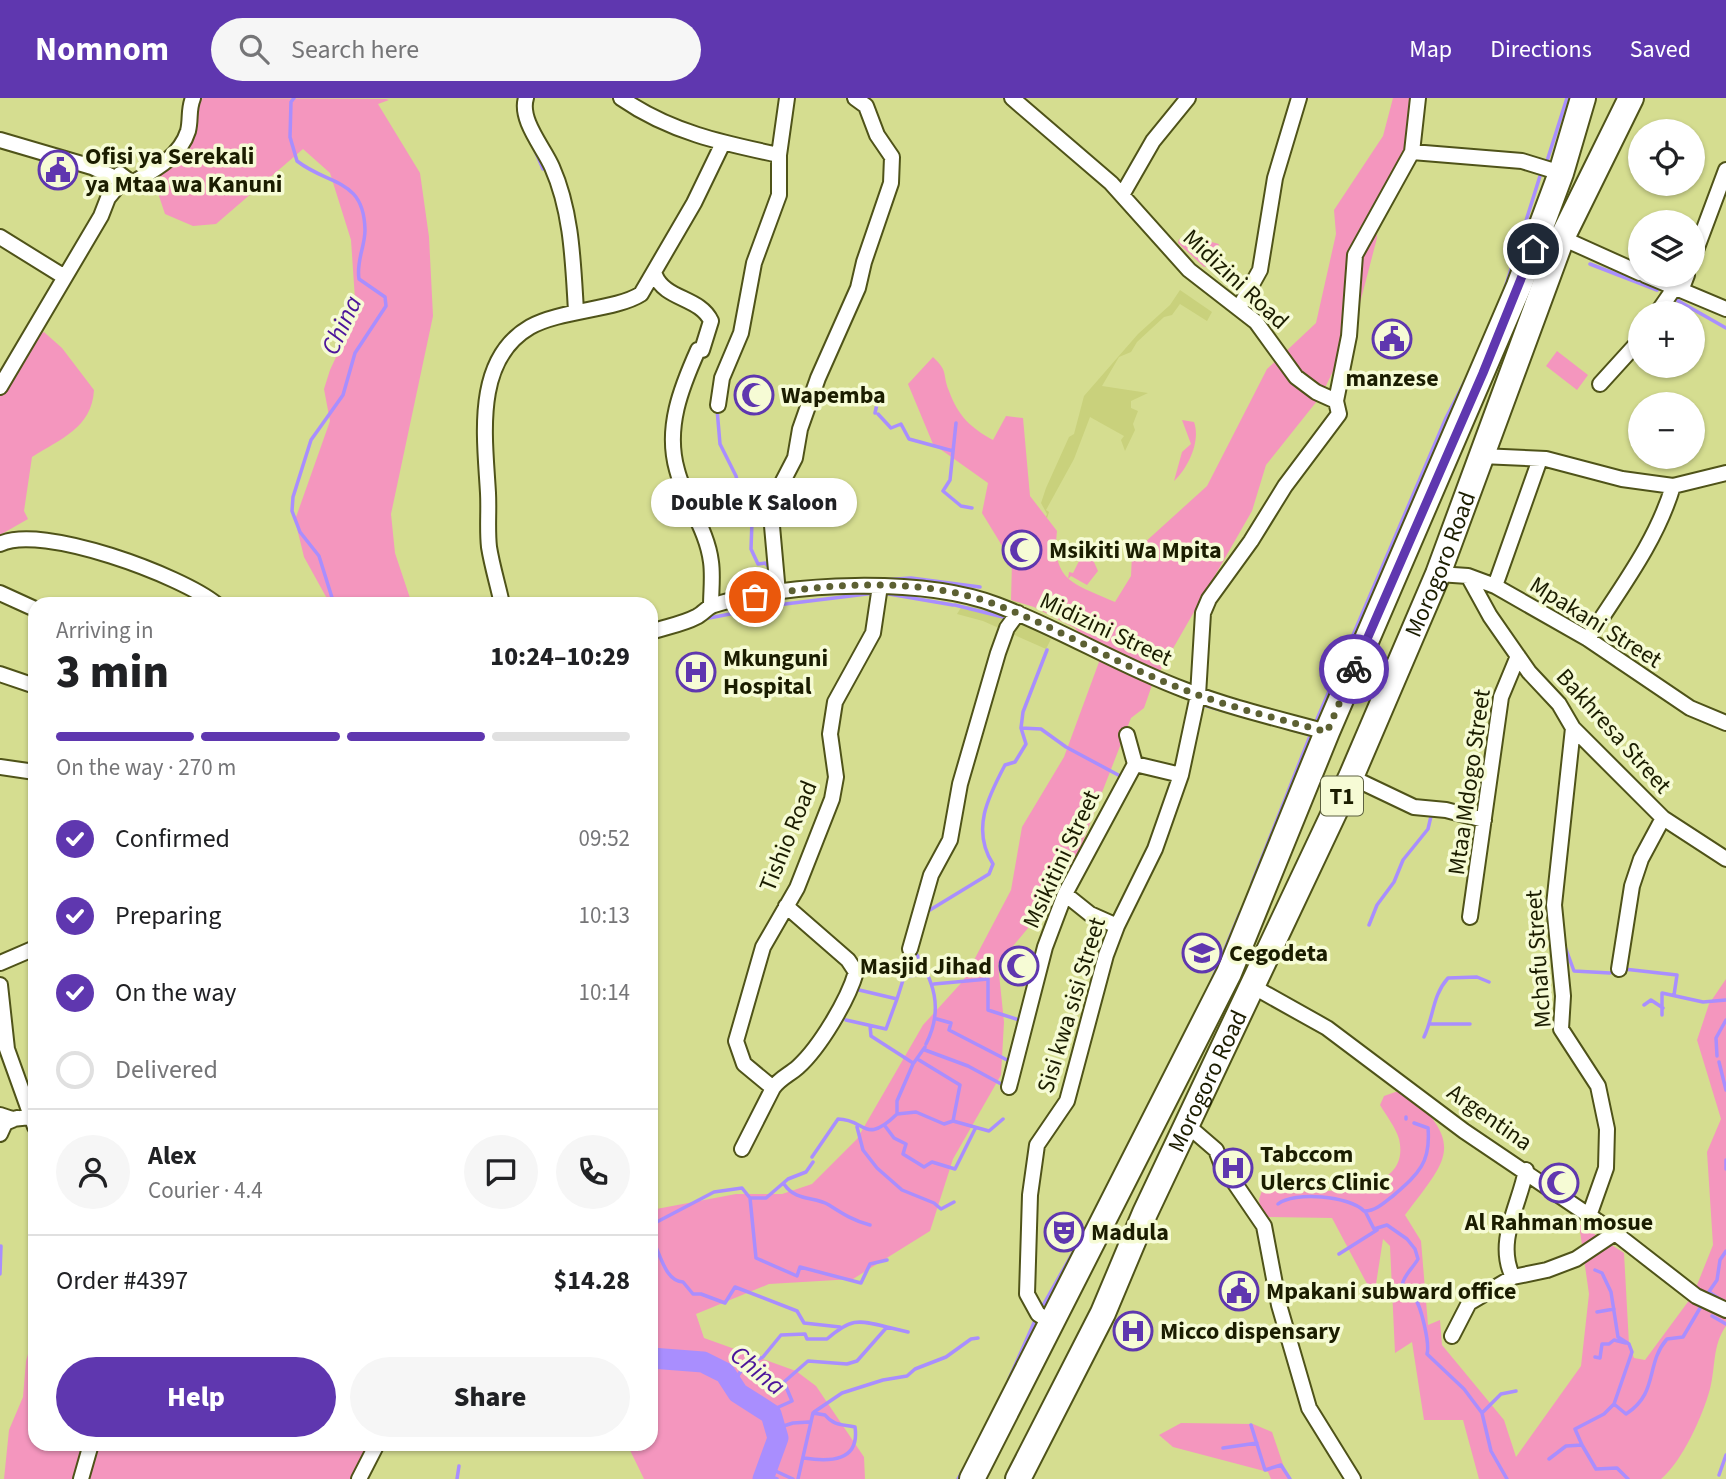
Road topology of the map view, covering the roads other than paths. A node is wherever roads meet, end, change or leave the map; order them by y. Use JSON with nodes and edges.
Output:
{"nodes":[{"id":1,"x":193,"y":98,"type":"edge"},
{"id":2,"x":526,"y":98,"type":"edge"},
{"id":3,"x":621,"y":98,"type":"edge"},
{"id":4,"x":788,"y":98,"type":"edge"},
{"id":5,"x":855,"y":98,"type":"edge"},
{"id":6,"x":1012,"y":98,"type":"edge"},
{"id":7,"x":1188,"y":98,"type":"edge"},
{"id":8,"x":1299,"y":98,"type":"edge"},
{"id":9,"x":1418,"y":98,"type":"edge"},
{"id":10,"x":1583,"y":98,"type":"edge"},
{"id":11,"x":1631,"y":98,"type":"edge"},
{"id":12,"x":0,"y":140,"type":"edge"},
{"id":13,"x":723,"y":143,"type":"junction"},
{"id":14,"x":1412,"y":152,"type":"junction"},
{"id":15,"x":779,"y":155,"type":"junction"},
{"id":16,"x":1726,"y":170,"type":"edge"},
{"id":17,"x":1561,"y":173,"type":"junction"},
{"id":18,"x":122,"y":181,"type":"junction"},
{"id":19,"x":1122,"y":195,"type":"junction"},
{"id":20,"x":1705,"y":226,"type":"edge"},
{"id":21,"x":0,"y":237,"type":"edge"},
{"id":22,"x":1562,"y":239,"type":"junction"},
{"id":23,"x":1628,"y":268,"type":"edge"},
{"id":24,"x":654,"y":275,"type":"junction"},
{"id":25,"x":63,"y":276,"type":"junction"},
{"id":26,"x":1679,"y":287,"type":"edge"},
{"id":27,"x":1686,"y":287,"type":"edge"},
{"id":28,"x":1667,"y":301,"type":"edge"},
{"id":29,"x":1240,"y":306,"type":"junction"},
{"id":30,"x":1726,"y":309,"type":"edge"},
{"id":31,"x":576,"y":311,"type":"junction"},
{"id":32,"x":1628,"y":353,"type":"edge"},
{"id":33,"x":1600,"y":384,"type":"dead end"},
{"id":34,"x":0,"y":387,"type":"edge"},
{"id":35,"x":1336,"y":401,"type":"junction"},
{"id":36,"x":718,"y":405,"type":"dead end"},
{"id":37,"x":1481,"y":456,"type":"junction"},
{"id":38,"x":1540,"y":459,"type":"junction"},
{"id":39,"x":1726,"y":473,"type":"edge"},
{"id":40,"x":1673,"y":485,"type":"junction"},
{"id":41,"x":0,"y":544,"type":"edge"},
{"id":42,"x":1438,"y":574,"type":"junction"},
{"id":43,"x":1468,"y":576,"type":"junction"},
{"id":44,"x":880,"y":586,"type":"junction"},
{"id":45,"x":1495,"y":586,"type":"junction"},
{"id":46,"x":0,"y":593,"type":"edge"},
{"id":47,"x":778,"y":593,"type":"junction"},
{"id":48,"x":203,"y":597,"type":"edge"},
{"id":49,"x":500,"y":597,"type":"edge"},
{"id":50,"x":28,"y":606,"type":"edge"},
{"id":51,"x":711,"y":606,"type":"junction"},
{"id":52,"x":1018,"y":613,"type":"junction"},
{"id":53,"x":658,"y":630,"type":"edge"},
{"id":54,"x":1588,"y":639,"type":"junction"},
{"id":55,"x":1518,"y":656,"type":"junction"},
{"id":56,"x":0,"y":674,"type":"edge"},
{"id":57,"x":28,"y":684,"type":"edge"},
{"id":58,"x":1198,"y":695,"type":"junction"},
{"id":59,"x":1726,"y":723,"type":"edge"},
{"id":60,"x":1573,"y":728,"type":"junction"},
{"id":61,"x":1327,"y":732,"type":"junction"},
{"id":62,"x":1127,"y":735,"type":"dead end"},
{"id":63,"x":1135,"y":764,"type":"junction"},
{"id":64,"x":0,"y":767,"type":"edge"},
{"id":65,"x":28,"y":771,"type":"edge"},
{"id":66,"x":1181,"y":775,"type":"junction"},
{"id":67,"x":1351,"y":778,"type":"junction"},
{"id":68,"x":1663,"y":818,"type":"junction"},
{"id":69,"x":1484,"y":820,"type":"junction"},
{"id":70,"x":1726,"y":859,"type":"edge"},
{"id":71,"x":1065,"y":894,"type":"junction"},
{"id":72,"x":786,"y":906,"type":"junction"},
{"id":73,"x":1470,"y":917,"type":"dead end"},
{"id":74,"x":1116,"y":926,"type":"junction"},
{"id":75,"x":910,"y":948,"type":"dead end"},
{"id":76,"x":28,"y":951,"type":"edge"},
{"id":77,"x":0,"y":963,"type":"edge"},
{"id":78,"x":1619,"y":969,"type":"dead end"},
{"id":79,"x":0,"y":985,"type":"edge"},
{"id":80,"x":1252,"y":986,"type":"junction"},
{"id":81,"x":1009,"y":1087,"type":"dead end"},
{"id":82,"x":773,"y":1088,"type":"junction"},
{"id":83,"x":0,"y":1115,"type":"edge"},
{"id":84,"x":28,"y":1121,"type":"edge"},
{"id":85,"x":1187,"y":1125,"type":"junction"},
{"id":86,"x":0,"y":1134,"type":"edge"},
{"id":87,"x":742,"y":1149,"type":"dead end"},
{"id":88,"x":1526,"y":1170,"type":"junction"},
{"id":89,"x":1589,"y":1216,"type":"junction"},
{"id":90,"x":1615,"y":1233,"type":"junction"},
{"id":91,"x":1513,"y":1276,"type":"junction"},
{"id":92,"x":1726,"y":1310,"type":"edge"},
{"id":93,"x":1051,"y":1322,"type":"junction"},
{"id":94,"x":1452,"y":1336,"type":"dead end"},
{"id":95,"x":88,"y":1451,"type":"edge"},
{"id":96,"x":373,"y":1451,"type":"edge"},
{"id":97,"x":1019,"y":1478,"type":"edge"},
{"id":98,"x":81,"y":1479,"type":"edge"},
{"id":99,"x":359,"y":1479,"type":"edge"},
{"id":100,"x":972,"y":1479,"type":"edge"},
{"id":101,"x":1353,"y":1479,"type":"edge"}],
"edges":[{"from":1,"to":18,"type":"street"},
{"from":2,"to":31,"type":"street"},
{"from":3,"to":13,"type":"street"},
{"from":4,"to":15,"type":"street"},
{"from":5,"to":47,"type":"street"},
{"from":6,"to":19,"type":"street","name":"Midizini Road"},
{"from":7,"to":19,"type":"street"},
{"from":8,"to":29,"type":"street"},
{"from":9,"to":14,"type":"street"},
{"from":10,"to":17,"type":"highway","name":"Morogoro Road","number":"T1"},
{"from":11,"to":22,"type":"highway","name":"Morogoro Road","number":"T1"},
{"from":12,"to":18,"type":"street"},
{"from":13,"to":15,"type":"street"},
{"from":13,"to":24,"type":"street"},
{"from":14,"to":17,"type":"street"},
{"from":14,"to":35,"type":"street"},
{"from":15,"to":36,"type":"street"},
{"from":16,"to":20,"type":"street"},
{"from":17,"to":61,"type":"highway","name":"Morogoro Road","number":"T1"},
{"from":18,"to":25,"type":"street"},
{"from":19,"to":29,"type":"street","name":"Midizini Road"},
{"from":21,"to":25,"type":"street"},
{"from":22,"to":23,"type":"street"},
{"from":22,"to":37,"type":"highway","name":"Morogoro Road","number":"T1"},
{"from":24,"to":31,"type":"street"},
{"from":24,"to":51,"type":"street"},
{"from":25,"to":34,"type":"street"},
{"from":26,"to":28,"type":"street"},
{"from":27,"to":30,"type":"street"},
{"from":29,"to":35,"type":"street","name":"Midizini Road"},
{"from":31,"to":49,"type":"street"},
{"from":32,"to":33,"type":"street"},
{"from":35,"to":58,"type":"street"},
{"from":37,"to":38,"type":"street"},
{"from":37,"to":42,"type":"highway","name":"Morogoro Road","number":"T1"},
{"from":38,"to":40,"type":"street"},
{"from":38,"to":45,"type":"street"},
{"from":39,"to":40,"type":"street"},
{"from":40,"to":54,"type":"street"},
{"from":41,"to":48,"type":"street"},
{"from":42,"to":43,"type":"street","name":"Mpakani Street"},
{"from":42,"to":67,"type":"highway","name":"Morogoro Road","number":"T1"},
{"from":43,"to":45,"type":"street","name":"Mpakani Street"},
{"from":43,"to":55,"type":"street","name":"Bakhresa Street"},
{"from":44,"to":47,"type":"street","name":"Midizini Street"},
{"from":44,"to":52,"type":"street","name":"Midizini Street"},
{"from":44,"to":72,"type":"street","name":"Tishio Road"},
{"from":45,"to":54,"type":"street","name":"Mpakani Street"},
{"from":46,"to":50,"type":"street"},
{"from":47,"to":51,"type":"street","name":"Midizini Street"},
{"from":51,"to":53,"type":"street","name":"Midizini Street"},
{"from":52,"to":58,"type":"street","name":"Midizini Street"},
{"from":52,"to":75,"type":"street"},
{"from":54,"to":59,"type":"street","name":"Mpakani Street"},
{"from":55,"to":60,"type":"street","name":"Bakhresa Street"},
{"from":55,"to":69,"type":"street","name":"Mtaa Mdogo Street"},
{"from":56,"to":57,"type":"street"},
{"from":58,"to":61,"type":"street","name":"Midizini Street"},
{"from":58,"to":66,"type":"street","name":"Sisi kwa sisi Street"},
{"from":60,"to":68,"type":"street","name":"Bakhresa Street"},
{"from":60,"to":89,"type":"street","name":"Mchafu Street"},
{"from":61,"to":93,"type":"highway","name":"Morogoro Road","number":"T1"},
{"from":62,"to":63,"type":"street"},
{"from":63,"to":66,"type":"street"},
{"from":63,"to":71,"type":"street","name":"Msikitini Street"},
{"from":64,"to":65,"type":"street"},
{"from":66,"to":74,"type":"street","name":"Sisi kwa sisi Street"},
{"from":67,"to":69,"type":"street"},
{"from":67,"to":80,"type":"highway","name":"Morogoro Road","number":"T1"},
{"from":68,"to":70,"type":"street","name":"Bakhresa Street"},
{"from":68,"to":78,"type":"street"},
{"from":69,"to":73,"type":"street","name":"Mtaa Mdogo Street"},
{"from":71,"to":74,"type":"street"},
{"from":71,"to":81,"type":"street","name":"Msikitini Street"},
{"from":72,"to":82,"type":"street","name":"Tishio Road"},
{"from":72,"to":82,"type":"street"},
{"from":74,"to":93,"type":"street","name":"Sisi kwa sisi Street"},
{"from":76,"to":77,"type":"street"},
{"from":79,"to":84,"type":"street"},
{"from":80,"to":85,"type":"highway","name":"Morogoro Road","number":"T1"},
{"from":80,"to":88,"type":"street","name":"Argentina"},
{"from":82,"to":87,"type":"street"},
{"from":83,"to":84,"type":"street"},
{"from":84,"to":86,"type":"street"},
{"from":85,"to":97,"type":"highway","name":"Morogoro Road","number":"T1"},
{"from":85,"to":101,"type":"street"},
{"from":88,"to":89,"type":"street","name":"Argentina"},
{"from":88,"to":91,"type":"street"},
{"from":89,"to":90,"type":"street","name":"Argentina"},
{"from":90,"to":91,"type":"street"},
{"from":90,"to":92,"type":"street","name":"Argentina"},
{"from":91,"to":94,"type":"street"},
{"from":93,"to":100,"type":"highway","name":"Morogoro Road","number":"T1"},
{"from":95,"to":98,"type":"street"},
{"from":96,"to":99,"type":"street"}]}
